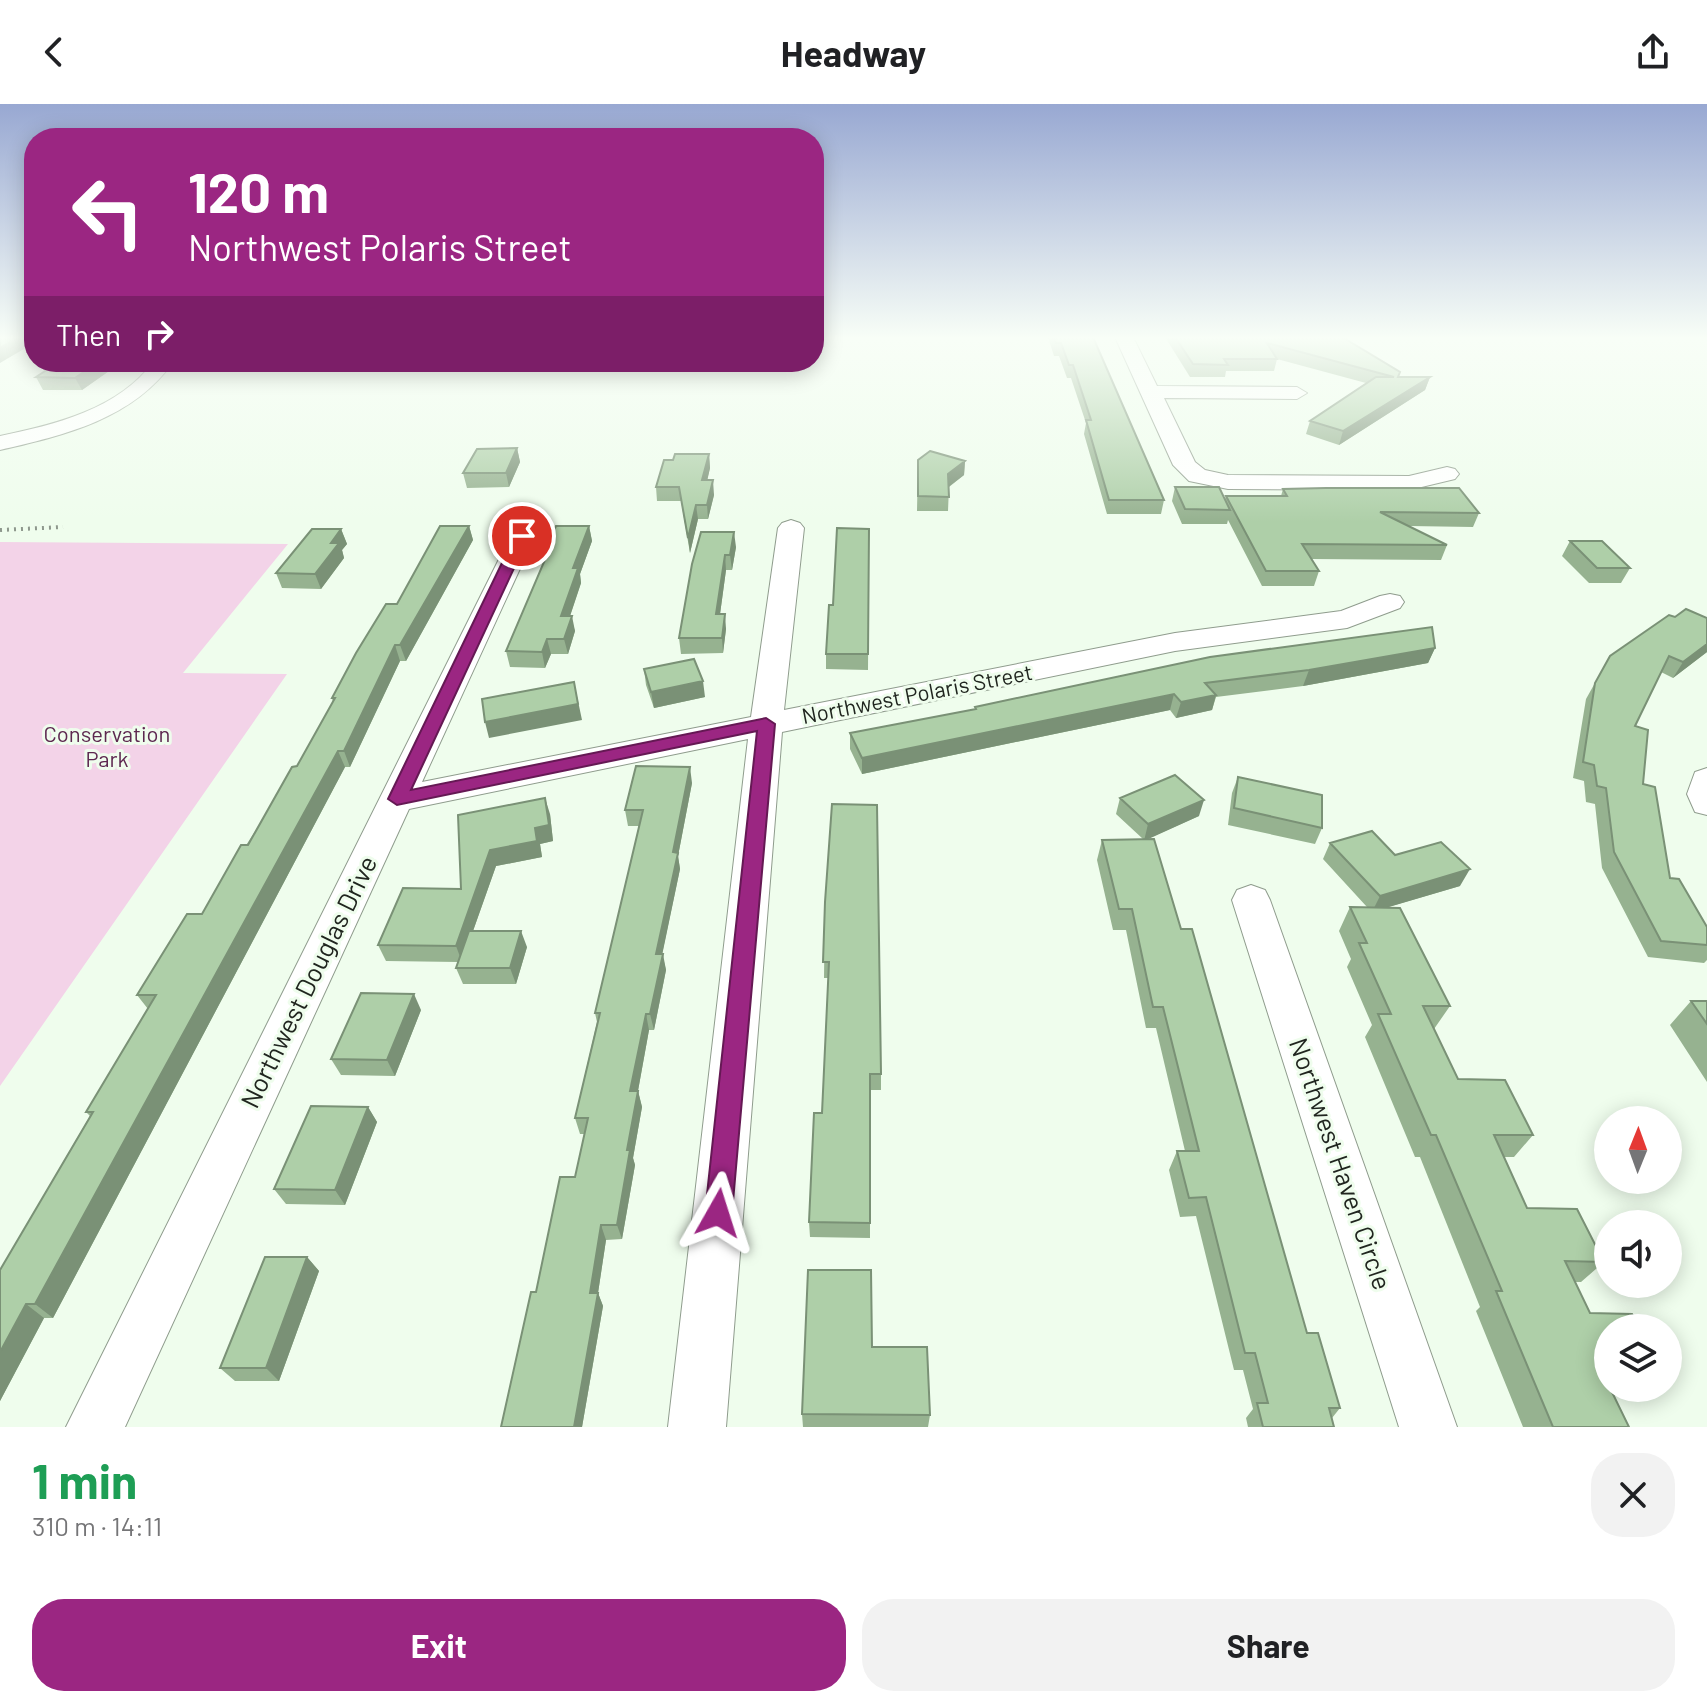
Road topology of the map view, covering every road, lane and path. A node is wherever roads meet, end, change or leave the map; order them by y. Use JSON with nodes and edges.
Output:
{"nodes":[{"id":1,"x":122,"y":399,"type":"edge"},
{"id":2,"x":1152,"y":399,"type":"edge"},
{"id":3,"x":0,"y":443,"type":"edge"},
{"id":4,"x":1447,"y":474,"type":"dead end"},
{"id":5,"x":63,"y":527,"type":"dead end"},
{"id":6,"x":791,"y":528,"type":"dead end"},
{"id":7,"x":0,"y":530,"type":"edge"},
{"id":8,"x":522,"y":536,"type":"dead end"},
{"id":9,"x":1390,"y":602,"type":"dead end"},
{"id":10,"x":766,"y":724,"type":"junction"},
{"id":11,"x":1707,"y":780,"type":"edge"},
{"id":12,"x":397,"y":799,"type":"junction"},
{"id":13,"x":1707,"y":803,"type":"edge"},
{"id":14,"x":1251,"y":900,"type":"dead end"},
{"id":15,"x":95,"y":1427,"type":"edge"},
{"id":16,"x":697,"y":1427,"type":"edge"},
{"id":17,"x":1428,"y":1427,"type":"edge"}],
"edges":[{"from":1,"to":3,"type":"street"},
{"from":2,"to":4,"type":"street"},
{"from":5,"to":7,"type":"path"},
{"from":6,"to":10,"type":"street"},
{"from":8,"to":12,"type":"street","name":"Northwest Douglas Drive"},
{"from":9,"to":10,"type":"street","name":"Northwest Polaris Street"},
{"from":10,"to":12,"type":"street","name":"Northwest Polaris Street"},
{"from":10,"to":16,"type":"street"},
{"from":11,"to":13,"type":"street"},
{"from":12,"to":15,"type":"street","name":"Northwest Douglas Drive"},
{"from":14,"to":17,"type":"street","name":"Northwest Haven Circle"}]}
